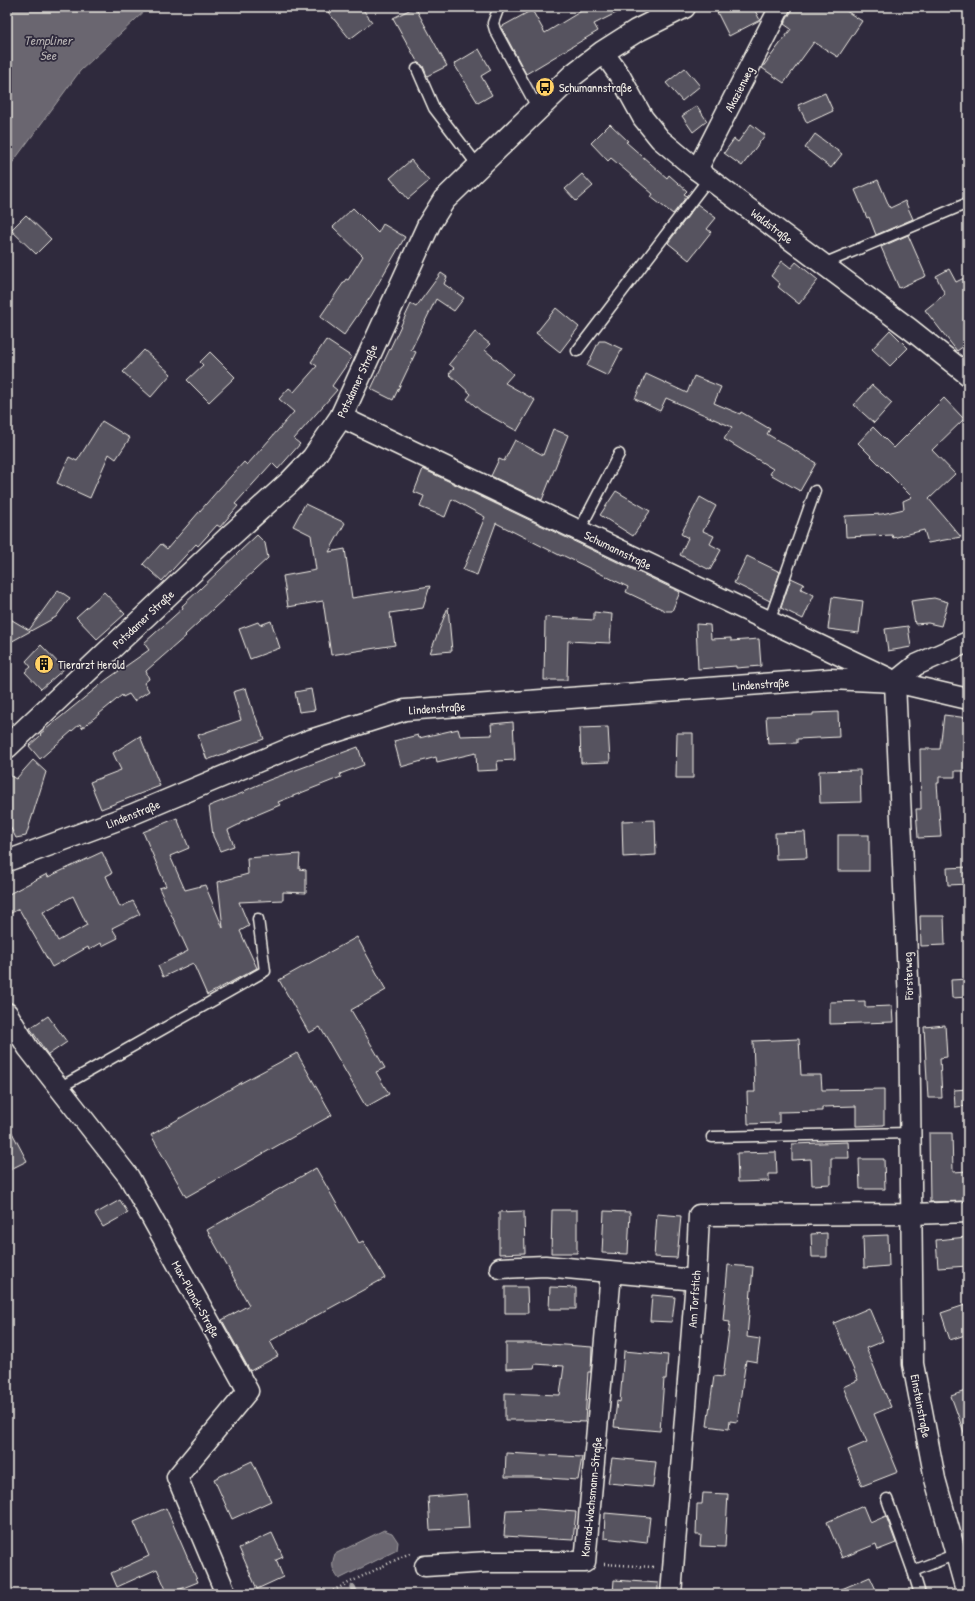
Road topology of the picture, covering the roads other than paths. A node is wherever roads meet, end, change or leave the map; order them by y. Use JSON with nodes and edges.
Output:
{"nodes":[{"id":1,"x":499,"y":7,"type":"edge"},
{"id":2,"x":684,"y":7,"type":"edge"},
{"id":3,"x":780,"y":7,"type":"edge"},
{"id":4,"x":604,"y":52,"type":"junction"},
{"id":5,"x":417,"y":69,"type":"dead end"},
{"id":6,"x":538,"y":109,"type":"junction"},
{"id":7,"x":479,"y":166,"type":"junction"},
{"id":8,"x":703,"y":174,"type":"junction"},
{"id":9,"x":968,"y":203,"type":"edge"},
{"id":10,"x":823,"y":264,"type":"junction"},
{"id":11,"x":577,"y":351,"type":"dead end"},
{"id":12,"x":968,"y":375,"type":"edge"},
{"id":13,"x":342,"y":417,"type":"junction"},
{"id":14,"x":619,"y":454,"type":"dead end"},
{"id":15,"x":815,"y":491,"type":"dead end"},
{"id":16,"x":579,"y":531,"type":"junction"},
{"id":17,"x":769,"y":622,"type":"junction"},
{"id":18,"x":968,"y":642,"type":"edge"},
{"id":19,"x":895,"y":682,"type":"junction"},
{"id":20,"x":968,"y":699,"type":"edge"},
{"id":21,"x":7,"y":747,"type":"edge"},
{"id":22,"x":7,"y":861,"type":"edge"},
{"id":23,"x":258,"y":919,"type":"dead end"},
{"id":24,"x":7,"y":1013,"type":"edge"},
{"id":25,"x":60,"y":1088,"type":"junction"},
{"id":26,"x":910,"y":1133,"type":"junction"},
{"id":27,"x":712,"y":1137,"type":"dead end"},
{"id":28,"x":968,"y":1212,"type":"edge"},
{"id":29,"x":912,"y":1214,"type":"junction"},
{"id":30,"x":500,"y":1268,"type":"dead end"},
{"id":31,"x":611,"y":1273,"type":"junction"},
{"id":32,"x":696,"y":1280,"type":"junction"},
{"id":33,"x":887,"y":1499,"type":"dead end"},
{"id":34,"x":956,"y":1554,"type":"junction"},
{"id":35,"x":425,"y":1566,"type":"road end"},
{"id":36,"x":913,"y":1571,"type":"junction"},
{"id":37,"x":226,"y":1594,"type":"edge"},
{"id":38,"x":671,"y":1594,"type":"edge"},
{"id":39,"x":920,"y":1594,"type":"edge"},
{"id":40,"x":967,"y":1594,"type":"edge"}],
"edges":[{"from":1,"to":6,"type":"lane"},
{"from":2,"to":4,"type":"street","name":"Potsdamer Straße"},
{"from":3,"to":8,"type":"street","name":"Akazienweg"},
{"from":4,"to":6,"type":"street","name":"Potsdamer Straße"},
{"from":4,"to":8,"type":"street","name":"Waldstraße"},
{"from":5,"to":7,"type":"lane"},
{"from":6,"to":7,"type":"street","name":"Potsdamer Straße"},
{"from":7,"to":13,"type":"street","name":"Potsdamer Straße"},
{"from":8,"to":10,"type":"street","name":"Waldstraße"},
{"from":8,"to":11,"type":"lane"},
{"from":9,"to":10,"type":"lane"},
{"from":10,"to":12,"type":"street","name":"Waldstraße"},
{"from":13,"to":16,"type":"street","name":"Schumannstraße"},
{"from":13,"to":21,"type":"street","name":"Potsdamer Straße"},
{"from":14,"to":16,"type":"lane"},
{"from":15,"to":17,"type":"lane"},
{"from":16,"to":17,"type":"street","name":"Schumannstraße"},
{"from":17,"to":19,"type":"street","name":"Schumannstraße"},
{"from":18,"to":19,"type":"street"},
{"from":19,"to":20,"type":"street"},
{"from":19,"to":22,"type":"street","name":"Lindenstraße"},
{"from":19,"to":26,"type":"street","name":"Försterweg"},
{"from":23,"to":25,"type":"lane"},
{"from":24,"to":25,"type":"street","name":"Max-Planck-Straße"},
{"from":25,"to":37,"type":"street","name":"Max-Planck-Straße"},
{"from":26,"to":27,"type":"lane"},
{"from":26,"to":29,"type":"street","name":"Försterweg"},
{"from":28,"to":29,"type":"street"},
{"from":29,"to":32,"type":"street","name":"Am Torfstich"},
{"from":29,"to":34,"type":"street","name":"Einsteinstraße"},
{"from":30,"to":31,"type":"street"},
{"from":31,"to":32,"type":"street"},
{"from":31,"to":35,"type":"street","name":"Konrad-Wachsmann-Straße"},
{"from":32,"to":38,"type":"street","name":"Am Torfstich"},
{"from":33,"to":36,"type":"lane"},
{"from":34,"to":36,"type":"lane"},
{"from":34,"to":40,"type":"street","name":"Einsteinstraße"},
{"from":36,"to":39,"type":"lane"}]}
